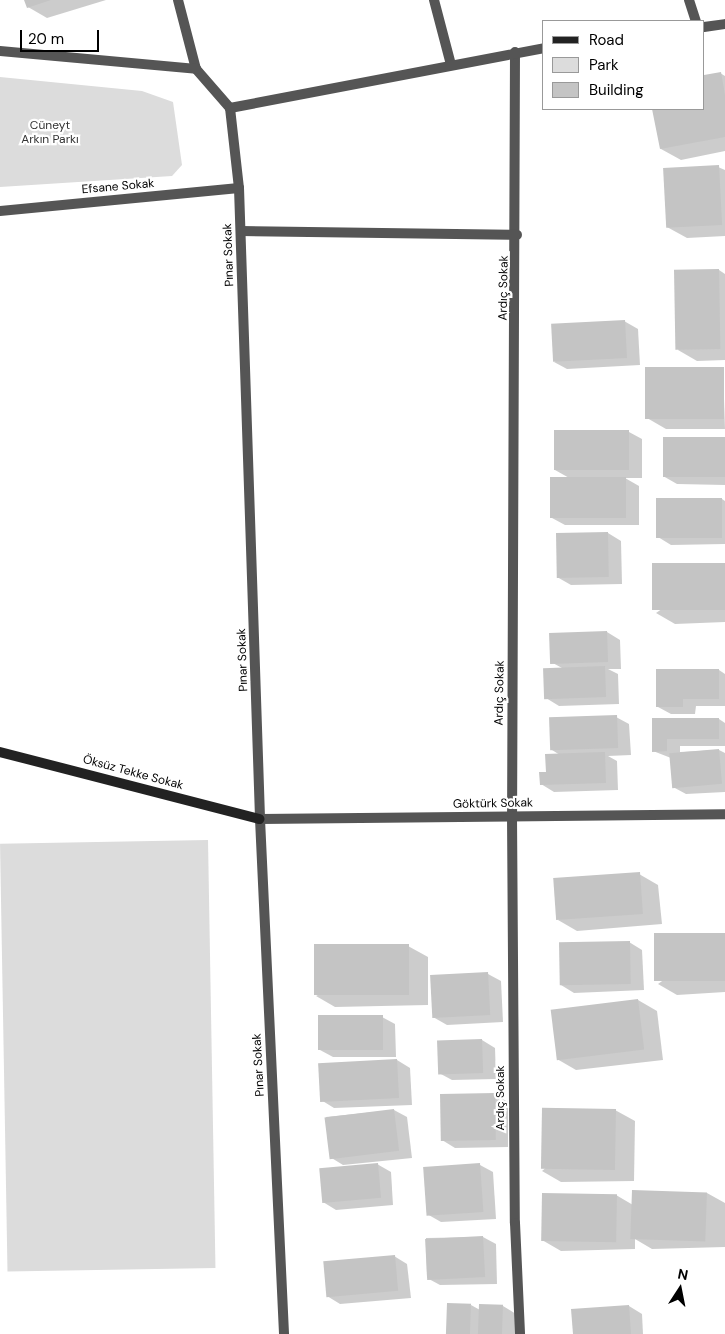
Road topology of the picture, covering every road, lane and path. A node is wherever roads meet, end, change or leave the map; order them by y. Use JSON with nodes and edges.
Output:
{"nodes":[{"id":1,"x":178,"y":0,"type":"edge"},
{"id":2,"x":434,"y":0,"type":"edge"},
{"id":3,"x":689,"y":0,"type":"edge"},
{"id":4,"x":696,"y":20,"type":"edge"},
{"id":5,"x":725,"y":24,"type":"edge"},
{"id":6,"x":705,"y":27,"type":"edge"},
{"id":7,"x":542,"y":48,"type":"edge"},
{"id":8,"x":0,"y":51,"type":"edge"},
{"id":9,"x":515,"y":52,"type":"junction"},
{"id":10,"x":451,"y":65,"type":"junction"},
{"id":11,"x":196,"y":69,"type":"junction"},
{"id":12,"x":230,"y":108,"type":"junction"},
{"id":13,"x":239,"y":188,"type":"junction"},
{"id":14,"x":0,"y":211,"type":"edge"},
{"id":15,"x":241,"y":231,"type":"junction"},
{"id":16,"x":517,"y":235,"type":"junction"},
{"id":17,"x":0,"y":752,"type":"edge"},
{"id":18,"x":725,"y":814,"type":"edge"},
{"id":19,"x":512,"y":816,"type":"junction"},
{"id":20,"x":260,"y":819,"type":"junction"},
{"id":21,"x":284,"y":1334,"type":"edge"},
{"id":22,"x":520,"y":1334,"type":"edge"}],
"edges":[{"from":1,"to":11,"type":"street"},
{"from":2,"to":10,"type":"street"},
{"from":3,"to":4,"type":"street"},
{"from":5,"to":6,"type":"street"},
{"from":7,"to":9,"type":"street"},
{"from":8,"to":11,"type":"street"},
{"from":9,"to":10,"type":"street"},
{"from":9,"to":16,"type":"street","name":"Ardıç Sokak"},
{"from":10,"to":12,"type":"street"},
{"from":11,"to":12,"type":"street"},
{"from":12,"to":13,"type":"street","name":"Pınar Sokak"},
{"from":13,"to":14,"type":"street","name":"Efsane Sokak"},
{"from":13,"to":15,"type":"street","name":"Pınar Sokak"},
{"from":15,"to":16,"type":"street"},
{"from":15,"to":20,"type":"street","name":"Pınar Sokak"},
{"from":16,"to":19,"type":"street","name":"Ardıç Sokak"},
{"from":17,"to":20,"type":"main road","name":"Öksüz Tekke Sokak"},
{"from":18,"to":19,"type":"street","name":"Göktürk Sokak"},
{"from":19,"to":20,"type":"street","name":"Göktürk Sokak"},
{"from":19,"to":22,"type":"street","name":"Ardıç Sokak"},
{"from":20,"to":21,"type":"street","name":"Pınar Sokak"}]}
